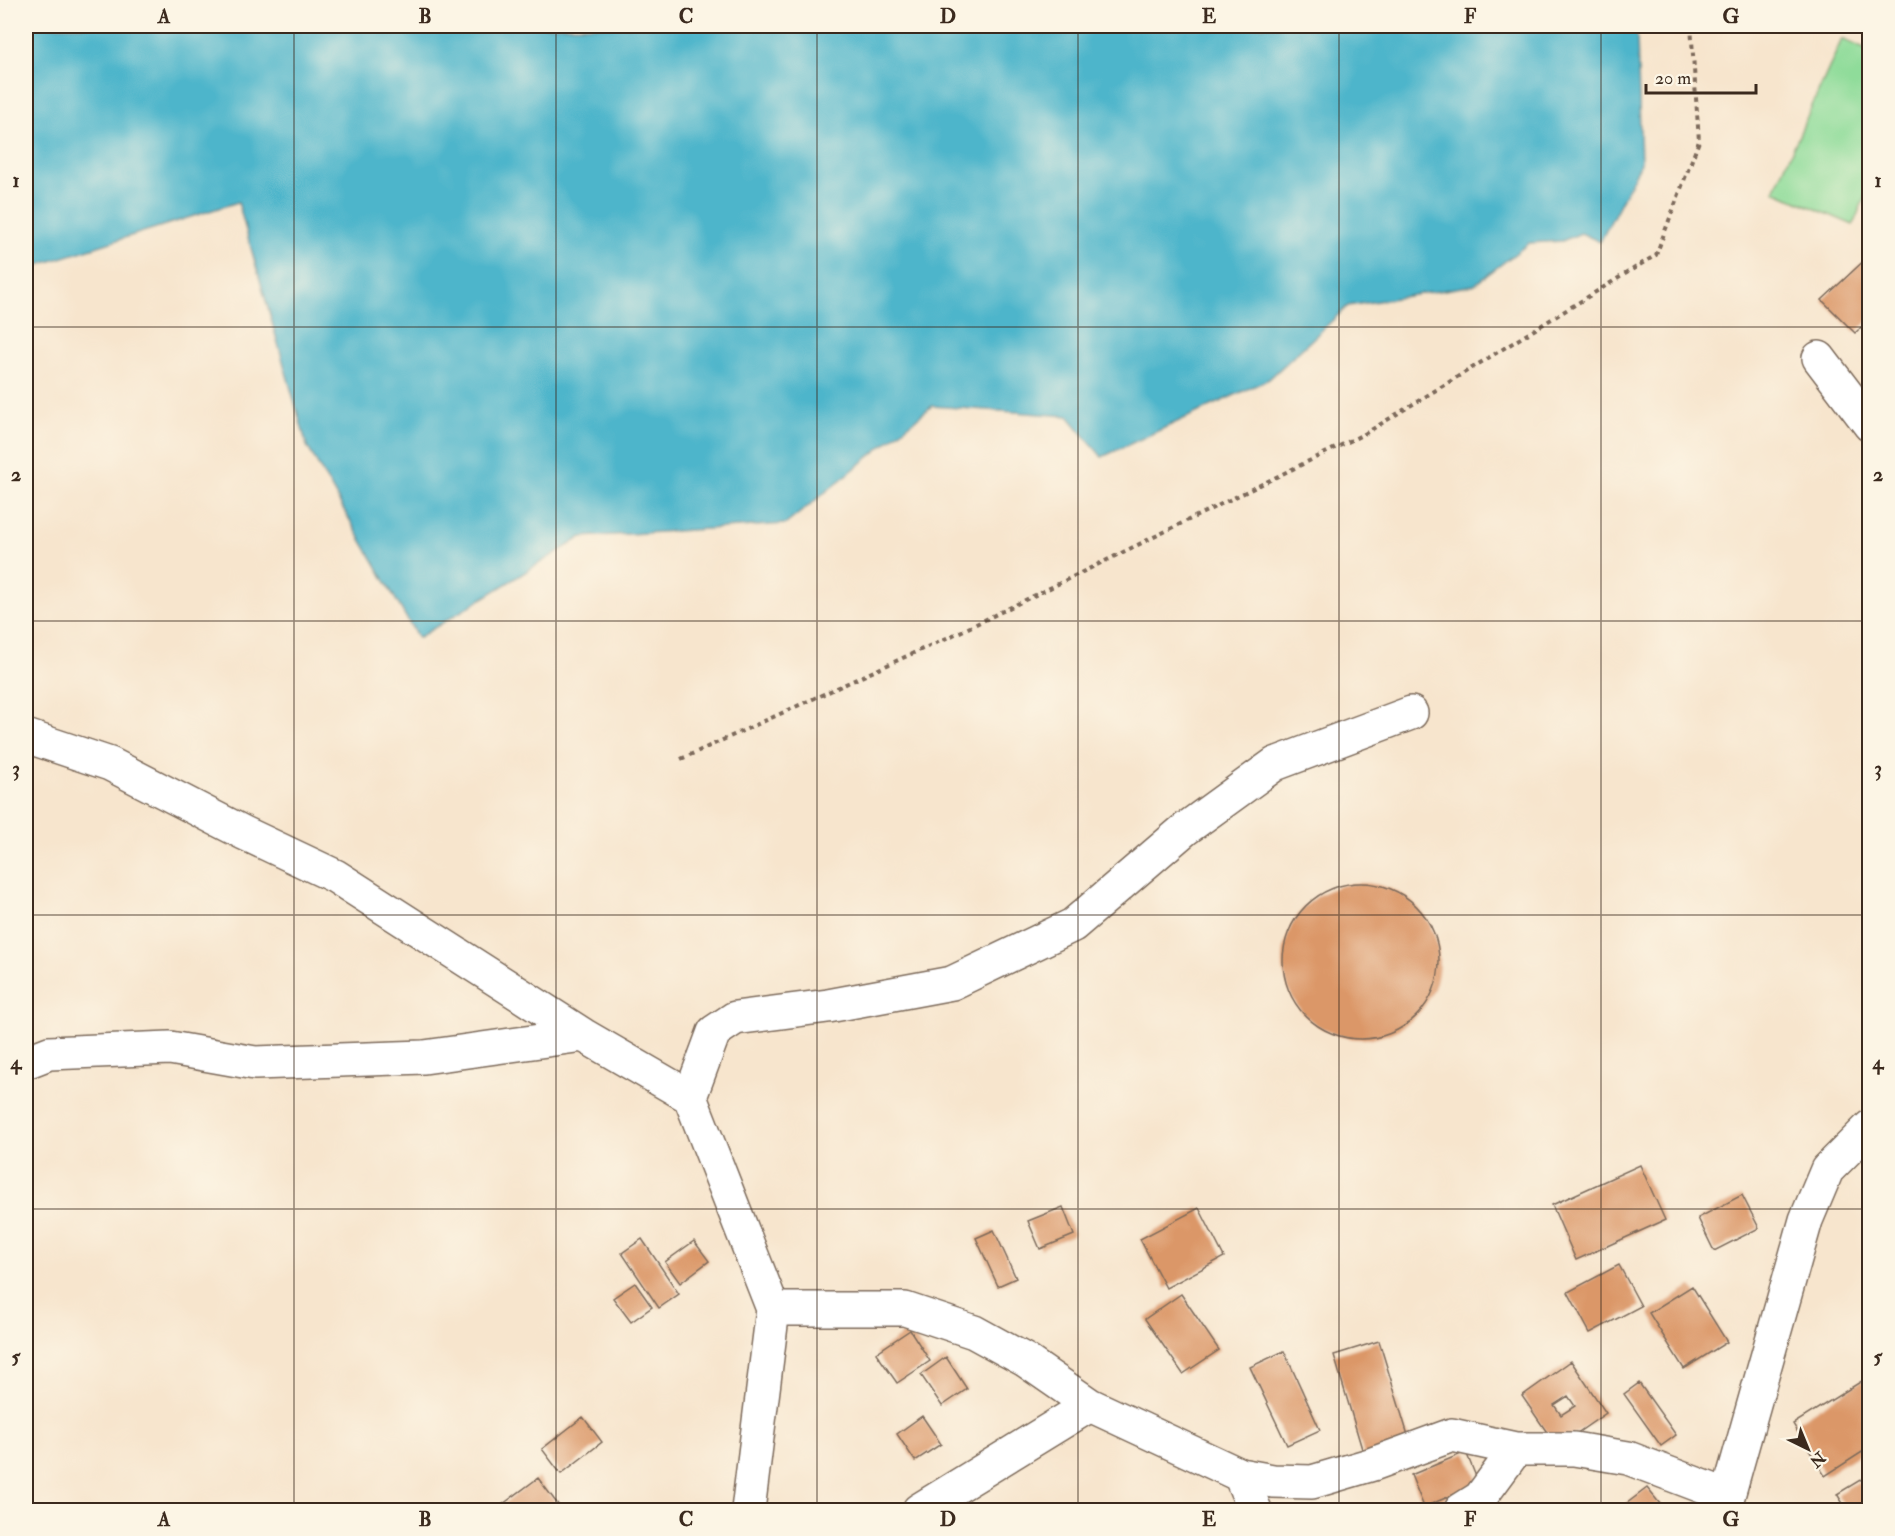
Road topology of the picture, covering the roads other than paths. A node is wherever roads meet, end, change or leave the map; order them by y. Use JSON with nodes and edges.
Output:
{"nodes":[{"id":1,"x":1819,"y":358,"type":"dead end"},
{"id":2,"x":1869,"y":424,"type":"edge"},
{"id":3,"x":1411,"y":713,"type":"dead end"},
{"id":4,"x":26,"y":736,"type":"edge"},
{"id":5,"x":583,"y":1035,"type":"junction"},
{"id":6,"x":26,"y":1062,"type":"edge"},
{"id":7,"x":690,"y":1097,"type":"junction"},
{"id":8,"x":1869,"y":1127,"type":"edge"},
{"id":9,"x":773,"y":1309,"type":"junction"},
{"id":10,"x":1090,"y":1406,"type":"junction"},
{"id":11,"x":1516,"y":1449,"type":"junction"},
{"id":12,"x":1240,"y":1475,"type":"junction"},
{"id":13,"x":1726,"y":1503,"type":"edge"},
{"id":14,"x":748,"y":1510,"type":"edge"},
{"id":15,"x":919,"y":1510,"type":"edge"},
{"id":16,"x":1255,"y":1510,"type":"edge"},
{"id":17,"x":1461,"y":1510,"type":"edge"}],
"edges":[{"from":1,"to":2,"type":"street"},
{"from":3,"to":7,"type":"street"},
{"from":4,"to":5,"type":"street"},
{"from":5,"to":6,"type":"street"},
{"from":5,"to":7,"type":"street"},
{"from":7,"to":9,"type":"street"},
{"from":8,"to":13,"type":"street"},
{"from":9,"to":10,"type":"street"},
{"from":9,"to":14,"type":"street"},
{"from":10,"to":12,"type":"street"},
{"from":10,"to":15,"type":"street"},
{"from":11,"to":12,"type":"street"},
{"from":11,"to":13,"type":"street"},
{"from":11,"to":17,"type":"street"},
{"from":12,"to":16,"type":"street"}]}
